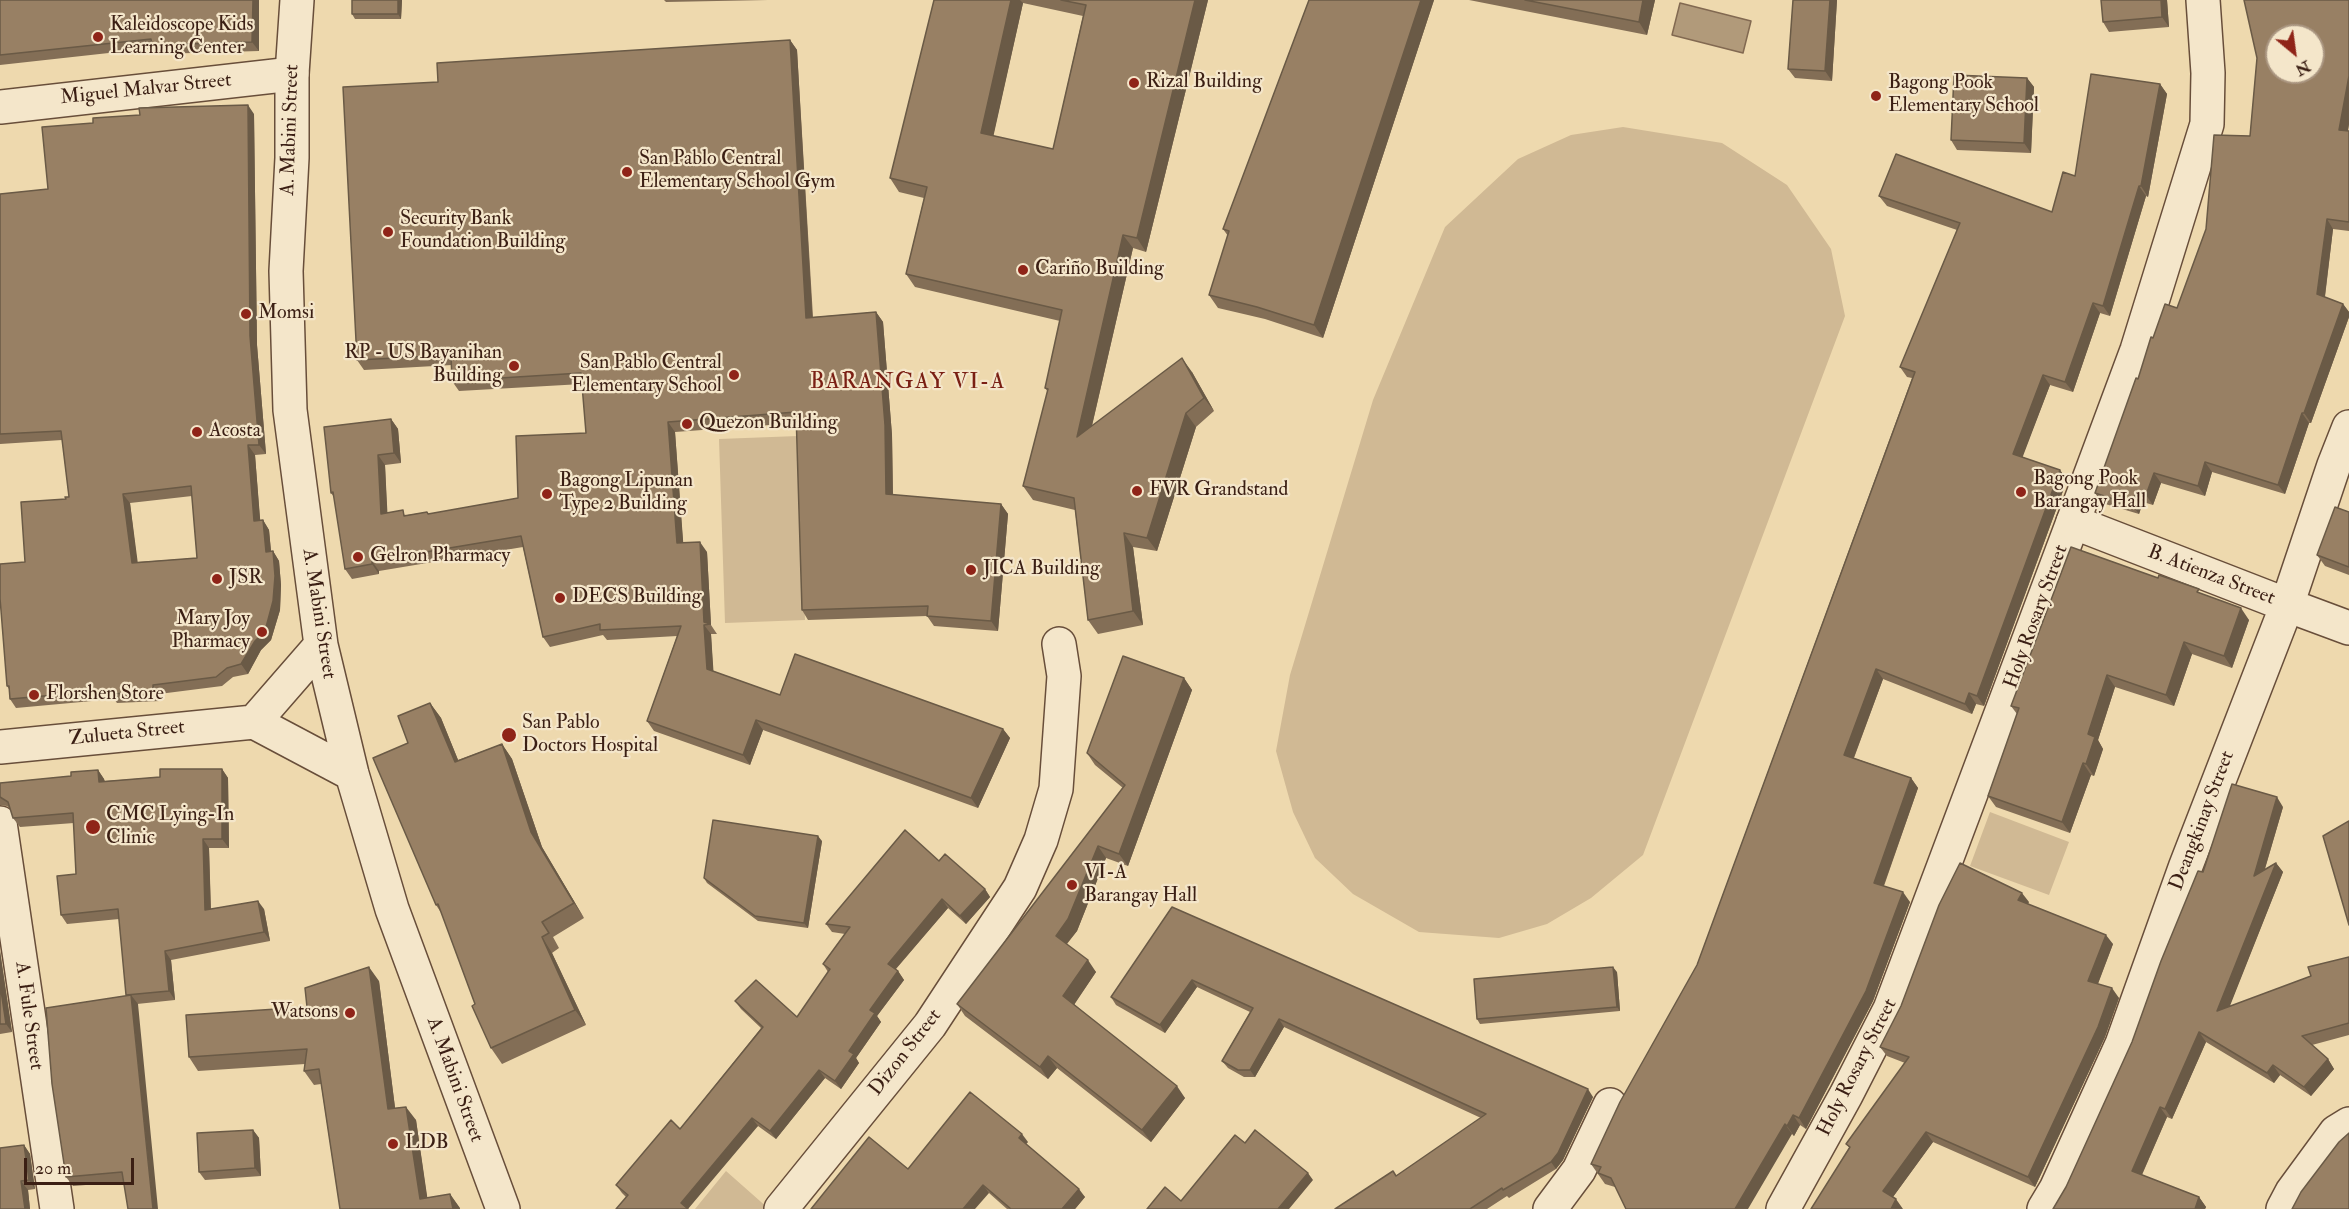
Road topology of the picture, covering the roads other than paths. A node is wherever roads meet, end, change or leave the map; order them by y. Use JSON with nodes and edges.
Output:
{"nodes":[{"id":1,"x":297,"y":0,"type":"edge"},
{"id":2,"x":2203,"y":0,"type":"edge"},
{"id":3,"x":292,"y":74,"type":"junction"},
{"id":4,"x":0,"y":107,"type":"edge"},
{"id":5,"x":2349,"y":427,"type":"edge"},
{"id":6,"x":2073,"y":522,"type":"junction"},
{"id":7,"x":2287,"y":605,"type":"junction"},
{"id":8,"x":2349,"y":628,"type":"edge"},
{"id":9,"x":1059,"y":644,"type":"dead end"},
{"id":10,"x":321,"y":645,"type":"junction"},
{"id":11,"x":254,"y":722,"type":"junction"},
{"id":12,"x":0,"y":747,"type":"edge"},
{"id":13,"x":352,"y":774,"type":"junction"},
{"id":14,"x":0,"y":823,"type":"edge"},
{"id":15,"x":1610,"y":1105,"type":"dead end"},
{"id":16,"x":2349,"y":1124,"type":"edge"},
{"id":17,"x":501,"y":1207,"type":"edge"},
{"id":18,"x":57,"y":1209,"type":"edge"},
{"id":19,"x":782,"y":1209,"type":"edge"},
{"id":20,"x":1550,"y":1209,"type":"edge"},
{"id":21,"x":1783,"y":1209,"type":"edge"},
{"id":22,"x":2044,"y":1209,"type":"edge"},
{"id":23,"x":2283,"y":1209,"type":"edge"}],
"edges":[{"from":1,"to":3,"type":"street","name":"A. Mabini Street"},
{"from":2,"to":6,"type":"street","name":"Holy Rosary Street"},
{"from":3,"to":4,"type":"street","name":"Miguel Malvar Street"},
{"from":3,"to":10,"type":"street","name":"A. Mabini Street"},
{"from":5,"to":7,"type":"street","name":"Deangkinay Street"},
{"from":6,"to":7,"type":"street","name":"B. Atienza Street"},
{"from":6,"to":21,"type":"street","name":"Holy Rosary Street"},
{"from":7,"to":8,"type":"street","name":"B. Atienza Street"},
{"from":7,"to":22,"type":"street","name":"Deangkinay Street"},
{"from":9,"to":19,"type":"street","name":"Dizon Street"},
{"from":10,"to":11,"type":"street"},
{"from":10,"to":13,"type":"street","name":"A. Mabini Street"},
{"from":11,"to":12,"type":"street","name":"Zulueta Street"},
{"from":11,"to":13,"type":"street"},
{"from":13,"to":17,"type":"street","name":"A. Mabini Street"},
{"from":14,"to":18,"type":"street","name":"A. Fule Street"},
{"from":15,"to":20,"type":"street"},
{"from":16,"to":23,"type":"street"}]}
